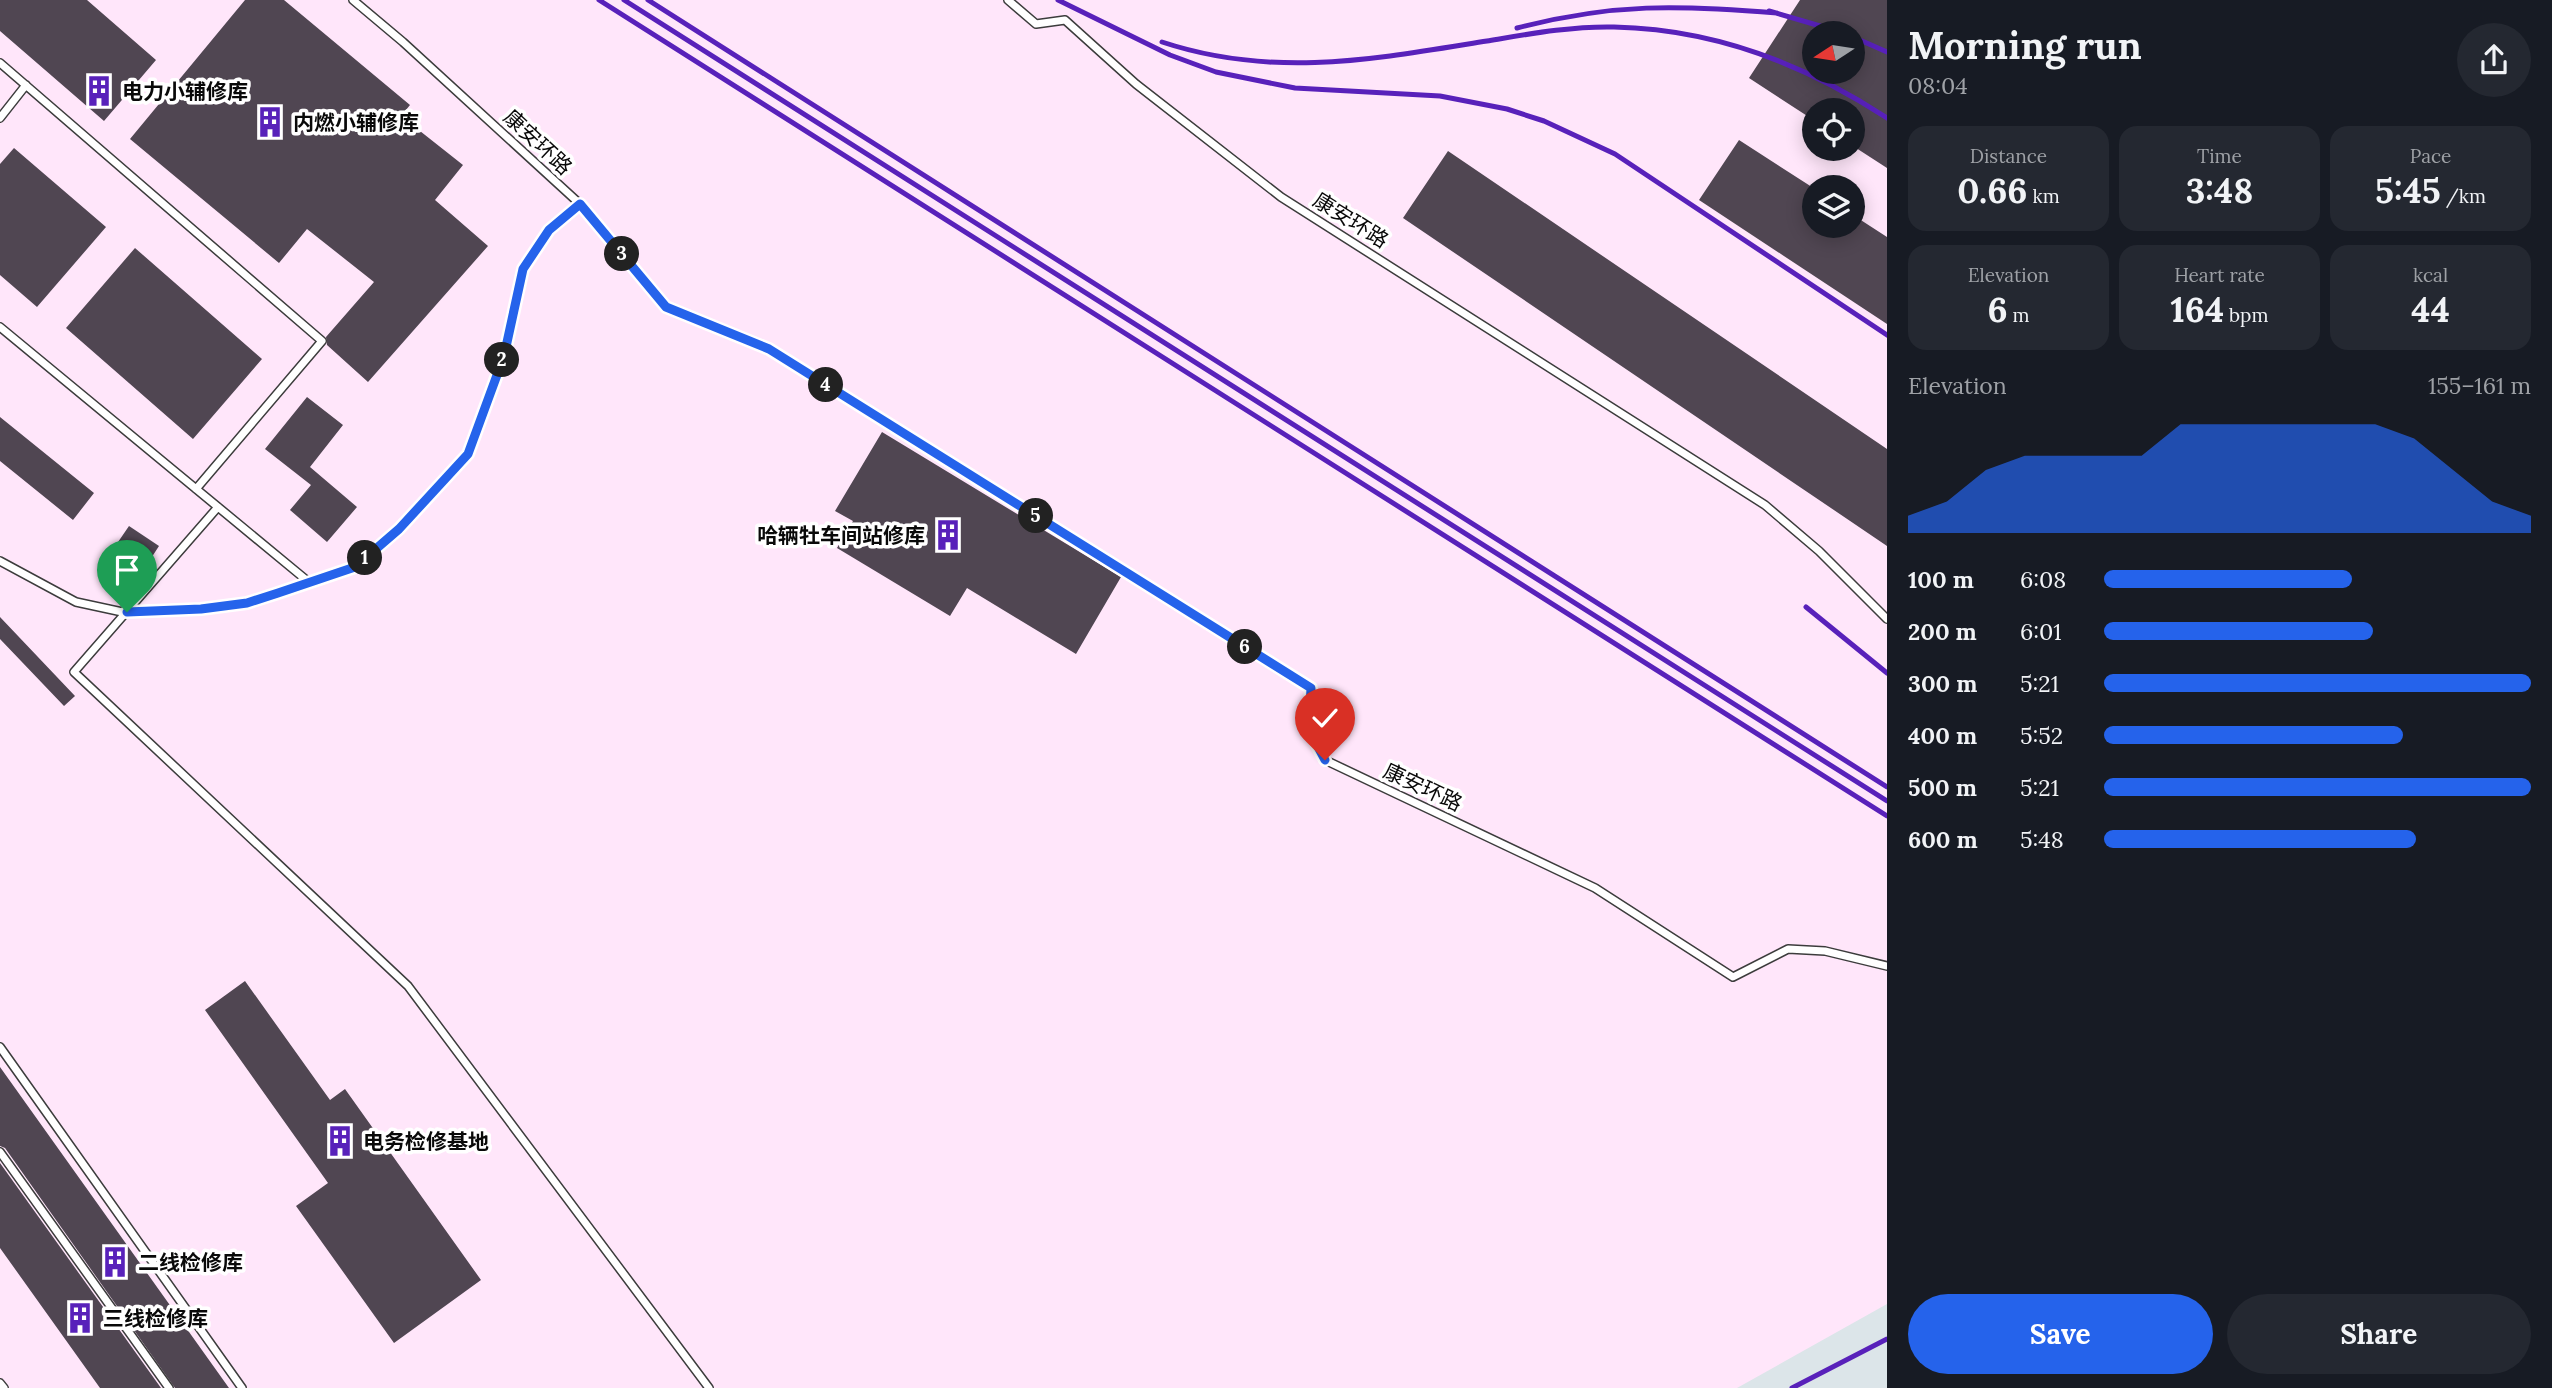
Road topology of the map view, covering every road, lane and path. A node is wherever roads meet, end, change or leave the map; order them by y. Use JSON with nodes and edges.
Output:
{"nodes":[{"id":1,"x":353,"y":0,"type":"edge"},
{"id":2,"x":1009,"y":0,"type":"edge"},
{"id":3,"x":0,"y":63,"type":"edge"},
{"id":4,"x":26,"y":85,"type":"junction"},
{"id":5,"x":0,"y":118,"type":"edge"},
{"id":6,"x":580,"y":204,"type":"junction"},
{"id":7,"x":0,"y":327,"type":"edge"},
{"id":8,"x":196,"y":489,"type":"junction"},
{"id":9,"x":218,"y":507,"type":"junction"},
{"id":10,"x":0,"y":561,"type":"edge"},
{"id":11,"x":310,"y":583,"type":"junction"},
{"id":12,"x":127,"y":612,"type":"junction"},
{"id":13,"x":1887,"y":619,"type":"edge"},
{"id":14,"x":1887,"y":966,"type":"edge"},
{"id":15,"x":0,"y":1047,"type":"edge"},
{"id":16,"x":0,"y":1152,"type":"edge"},
{"id":17,"x":0,"y":1383,"type":"edge"},
{"id":18,"x":4,"y":1388,"type":"edge"},
{"id":19,"x":169,"y":1388,"type":"edge"},
{"id":20,"x":242,"y":1388,"type":"edge"},
{"id":21,"x":709,"y":1388,"type":"edge"}],
"edges":[{"from":1,"to":6,"type":"lane","name":"康安环路"},
{"from":2,"to":13,"type":"lane","name":"康安环路"},
{"from":3,"to":4,"type":"lane"},
{"from":4,"to":5,"type":"lane"},
{"from":4,"to":8,"type":"lane"},
{"from":6,"to":11,"type":"lane"},
{"from":6,"to":14,"type":"lane","name":"康安环路"},
{"from":7,"to":8,"type":"lane"},
{"from":8,"to":9,"type":"lane"},
{"from":9,"to":11,"type":"lane"},
{"from":9,"to":12,"type":"lane"},
{"from":10,"to":12,"type":"lane"},
{"from":11,"to":12,"type":"lane"},
{"from":12,"to":21,"type":"lane"},
{"from":15,"to":20,"type":"lane"},
{"from":16,"to":19,"type":"lane"},
{"from":17,"to":18,"type":"lane"}]}
